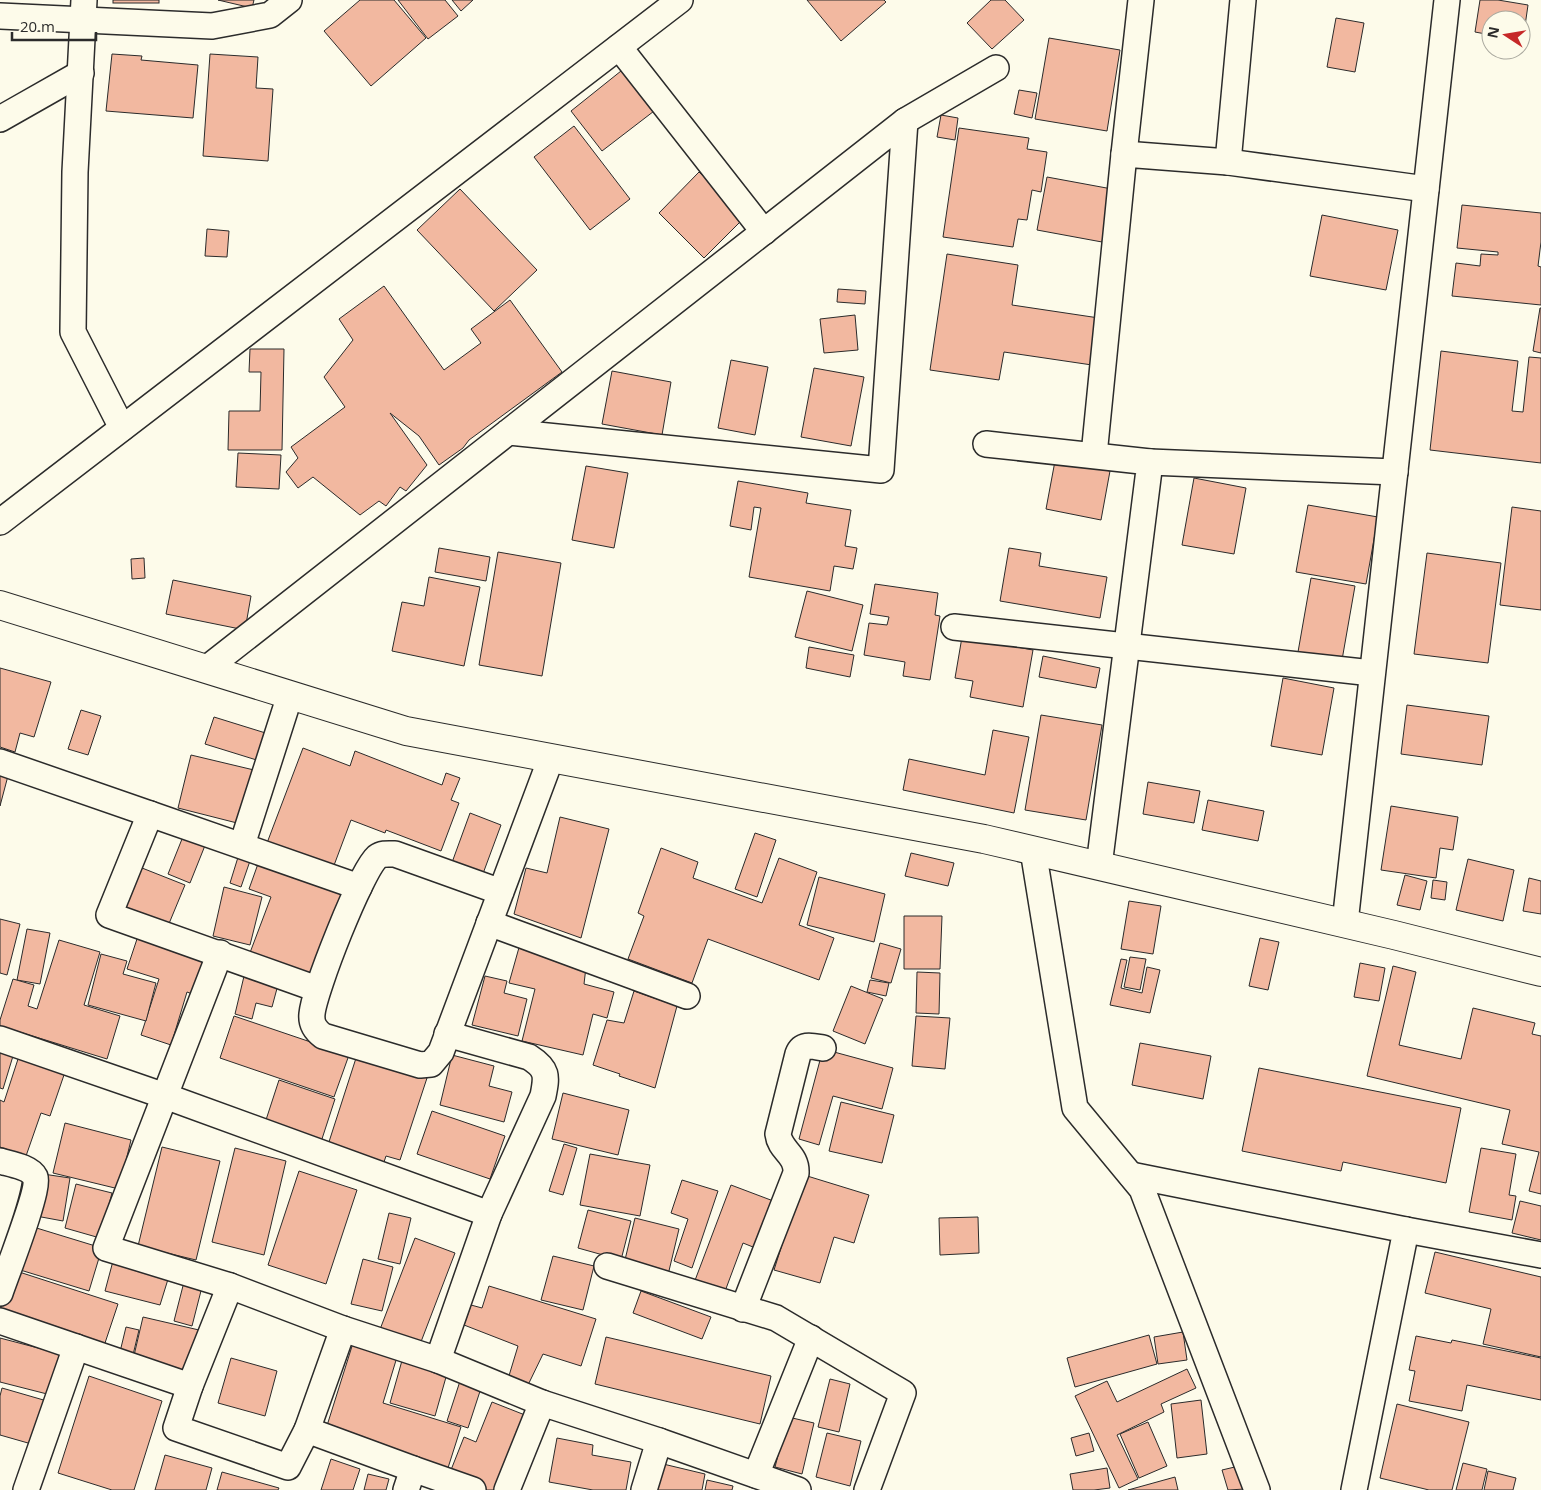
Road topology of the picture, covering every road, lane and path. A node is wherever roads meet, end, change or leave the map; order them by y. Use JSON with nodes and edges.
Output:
{"nodes":[{"id":1,"x":289,"y":0,"type":"edge"},
{"id":2,"x":680,"y":0,"type":"edge"},
{"id":3,"x":1141,"y":0,"type":"edge"},
{"id":4,"x":1242,"y":0,"type":"edge"},
{"id":5,"x":1447,"y":0,"type":"edge"},
{"id":6,"x":84,"y":10,"type":"edge"},
{"id":7,"x":0,"y":16,"type":"edge"},
{"id":8,"x":619,"y":47,"type":"junction"},
{"id":9,"x":996,"y":68,"type":"dead end"},
{"id":10,"x":81,"y":73,"type":"junction"},
{"id":11,"x":0,"y":119,"type":"edge"},
{"id":12,"x":905,"y":121,"type":"junction"},
{"id":13,"x":1124,"y":154,"type":"junction"},
{"id":14,"x":1228,"y":162,"type":"junction"},
{"id":15,"x":1426,"y":189,"type":"junction"},
{"id":16,"x":764,"y":232,"type":"junction"},
{"id":17,"x":122,"y":428,"type":"junction"},
{"id":18,"x":508,"y":432,"type":"junction"},
{"id":19,"x":986,"y":444,"type":"dead end"},
{"id":20,"x":1094,"y":455,"type":"junction"},
{"id":21,"x":1150,"y":462,"type":"junction"},
{"id":22,"x":1395,"y":472,"type":"junction"},
{"id":23,"x":0,"y":522,"type":"edge"},
{"id":24,"x":0,"y":605,"type":"edge"},
{"id":25,"x":954,"y":627,"type":"dead end"},
{"id":26,"x":1128,"y":647,"type":"junction"},
{"id":27,"x":206,"y":669,"type":"junction"},
{"id":28,"x":1372,"y":673,"type":"junction"},
{"id":29,"x":290,"y":695,"type":"junction"},
{"id":30,"x":551,"y":758,"type":"junction"},
{"id":31,"x":0,"y":762,"type":"edge"},
{"id":32,"x":150,"y":814,"type":"junction"},
{"id":33,"x":242,"y":845,"type":"junction"},
{"id":34,"x":1033,"y":850,"type":"junction"},
{"id":35,"x":1099,"y":866,"type":"junction"},
{"id":36,"x":359,"y":887,"type":"junction"},
{"id":37,"x":501,"y":892,"type":"junction"},
{"id":38,"x":489,"y":923,"type":"junction"},
{"id":39,"x":1345,"y":923,"type":"junction"},
{"id":40,"x":220,"y":953,"type":"junction"},
{"id":41,"x":1541,"y":972,"type":"edge"},
{"id":42,"x":317,"y":989,"type":"junction"},
{"id":43,"x":686,"y":996,"type":"dead end"},
{"id":44,"x":447,"y":1034,"type":"junction"},
{"id":45,"x":0,"y":1039,"type":"edge"},
{"id":46,"x":823,"y":1048,"type":"dead end"},
{"id":47,"x":165,"y":1096,"type":"junction"},
{"id":48,"x":0,"y":1161,"type":"edge"},
{"id":49,"x":1131,"y":1175,"type":"junction"},
{"id":50,"x":489,"y":1214,"type":"junction"},
{"id":51,"x":1406,"y":1230,"type":"junction"},
{"id":52,"x":1541,"y":1256,"type":"edge"},
{"id":53,"x":607,"y":1266,"type":"dead end"},
{"id":54,"x":230,"y":1286,"type":"junction"},
{"id":55,"x":0,"y":1293,"type":"edge"},
{"id":56,"x":744,"y":1309,"type":"junction"},
{"id":57,"x":0,"y":1321,"type":"edge"},
{"id":58,"x":343,"y":1329,"type":"junction"},
{"id":59,"x":811,"y":1338,"type":"junction"},
{"id":60,"x":76,"y":1347,"type":"junction"},
{"id":61,"x":438,"y":1360,"type":"junction"},
{"id":62,"x":190,"y":1386,"type":"junction"},
{"id":63,"x":542,"y":1402,"type":"junction"},
{"id":64,"x":307,"y":1430,"type":"junction"},
{"id":65,"x":659,"y":1442,"type":"junction"},
{"id":66,"x":756,"y":1475,"type":"junction"},
{"id":67,"x":410,"y":1479,"type":"edge"},
{"id":68,"x":26,"y":1490,"type":"edge"},
{"id":69,"x":473,"y":1490,"type":"edge"},
{"id":70,"x":507,"y":1490,"type":"edge"},
{"id":71,"x":644,"y":1490,"type":"edge"},
{"id":72,"x":798,"y":1490,"type":"edge"},
{"id":73,"x":867,"y":1490,"type":"edge"},
{"id":74,"x":1257,"y":1490,"type":"edge"},
{"id":75,"x":1354,"y":1490,"type":"edge"}],
"edges":[{"from":1,"to":6,"type":"street"},
{"from":2,"to":8,"type":"street"},
{"from":3,"to":13,"type":"street"},
{"from":4,"to":14,"type":"street"},
{"from":5,"to":15,"type":"street"},
{"from":6,"to":7,"type":"street"},
{"from":6,"to":10,"type":"street"},
{"from":8,"to":16,"type":"street"},
{"from":8,"to":17,"type":"street"},
{"from":9,"to":12,"type":"street"},
{"from":10,"to":11,"type":"street"},
{"from":10,"to":17,"type":"street"},
{"from":12,"to":16,"type":"street"},
{"from":12,"to":18,"type":"street"},
{"from":13,"to":14,"type":"street"},
{"from":13,"to":20,"type":"street"},
{"from":14,"to":15,"type":"street"},
{"from":15,"to":22,"type":"street"},
{"from":16,"to":18,"type":"street"},
{"from":17,"to":23,"type":"street"},
{"from":18,"to":27,"type":"street"},
{"from":19,"to":20,"type":"street"},
{"from":20,"to":21,"type":"street"},
{"from":21,"to":22,"type":"street"},
{"from":21,"to":26,"type":"street"},
{"from":22,"to":28,"type":"street"},
{"from":24,"to":27,"type":"street"},
{"from":25,"to":26,"type":"street"},
{"from":26,"to":28,"type":"street"},
{"from":26,"to":35,"type":"street"},
{"from":27,"to":29,"type":"street"},
{"from":28,"to":39,"type":"street"},
{"from":29,"to":30,"type":"street"},
{"from":29,"to":33,"type":"street"},
{"from":30,"to":34,"type":"street"},
{"from":30,"to":37,"type":"street"},
{"from":31,"to":32,"type":"street"},
{"from":32,"to":33,"type":"street"},
{"from":32,"to":40,"type":"street"},
{"from":33,"to":36,"type":"street"},
{"from":34,"to":35,"type":"street"},
{"from":34,"to":49,"type":"street"},
{"from":35,"to":39,"type":"street"},
{"from":36,"to":37,"type":"street"},
{"from":36,"to":42,"type":"street"},
{"from":37,"to":38,"type":"street"},
{"from":38,"to":43,"type":"street"},
{"from":38,"to":44,"type":"street"},
{"from":39,"to":41,"type":"street"},
{"from":40,"to":42,"type":"street"},
{"from":40,"to":47,"type":"street"},
{"from":42,"to":44,"type":"street"},
{"from":44,"to":50,"type":"street"},
{"from":45,"to":47,"type":"street"},
{"from":46,"to":56,"type":"street"},
{"from":47,"to":50,"type":"street"},
{"from":47,"to":54,"type":"street"},
{"from":48,"to":55,"type":"street"},
{"from":49,"to":51,"type":"street"},
{"from":49,"to":74,"type":"street"},
{"from":50,"to":61,"type":"street"},
{"from":51,"to":52,"type":"street"},
{"from":51,"to":75,"type":"street"},
{"from":53,"to":56,"type":"street"},
{"from":54,"to":58,"type":"street"},
{"from":54,"to":62,"type":"street"},
{"from":56,"to":59,"type":"street"},
{"from":57,"to":60,"type":"street"},
{"from":58,"to":61,"type":"street"},
{"from":58,"to":64,"type":"street"},
{"from":59,"to":66,"type":"street"},
{"from":59,"to":73,"type":"street"},
{"from":60,"to":62,"type":"street"},
{"from":60,"to":68,"type":"street"},
{"from":61,"to":63,"type":"street"},
{"from":62,"to":64,"type":"street"},
{"from":63,"to":65,"type":"street"},
{"from":63,"to":70,"type":"street"},
{"from":64,"to":67,"type":"street"},
{"from":65,"to":66,"type":"street"},
{"from":65,"to":71,"type":"street"},
{"from":66,"to":72,"type":"street"},
{"from":67,"to":69,"type":"street"}]}
